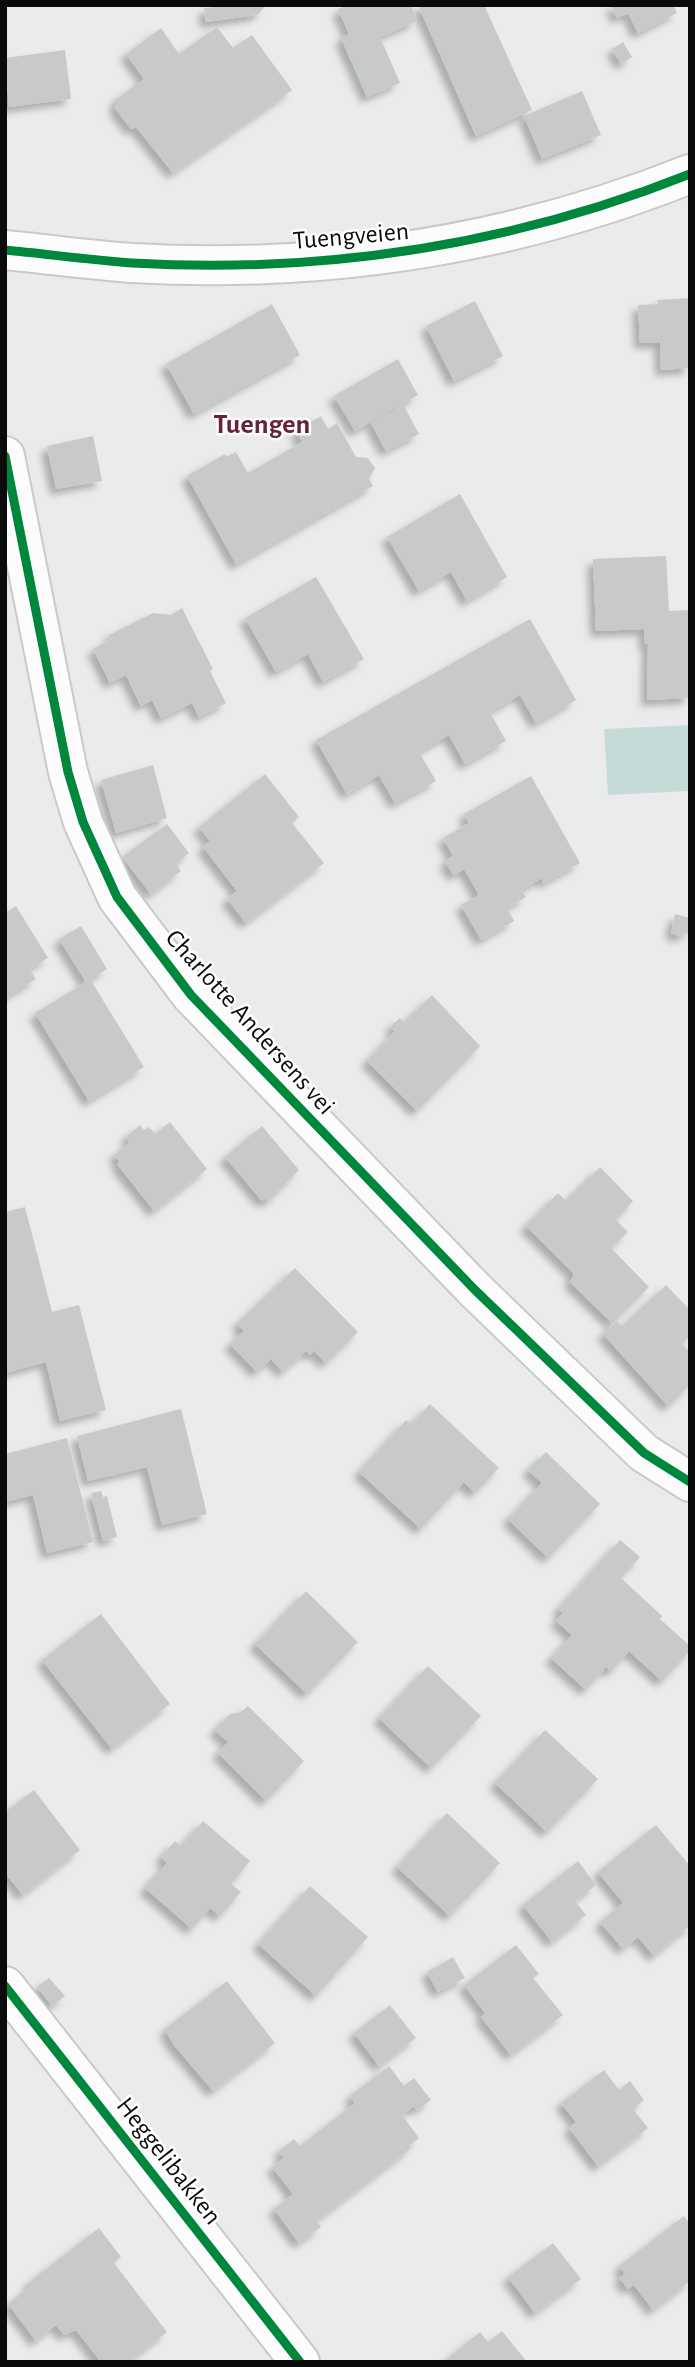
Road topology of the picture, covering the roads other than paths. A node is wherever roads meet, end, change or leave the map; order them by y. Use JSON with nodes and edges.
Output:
{"nodes":[{"id":1,"x":690,"y":174,"type":"edge"},
{"id":2,"x":5,"y":250,"type":"edge"},
{"id":3,"x":5,"y":456,"type":"edge"},
{"id":4,"x":690,"y":1482,"type":"edge"},
{"id":5,"x":5,"y":1986,"type":"edge"},
{"id":6,"x":300,"y":2362,"type":"edge"}],
"edges":[{"from":1,"to":2,"type":"street","name":"Tuengveien"},
{"from":3,"to":4,"type":"street","name":"Charlotte Andersens vei"},
{"from":5,"to":6,"type":"street","name":"Heggelibakken"}]}
